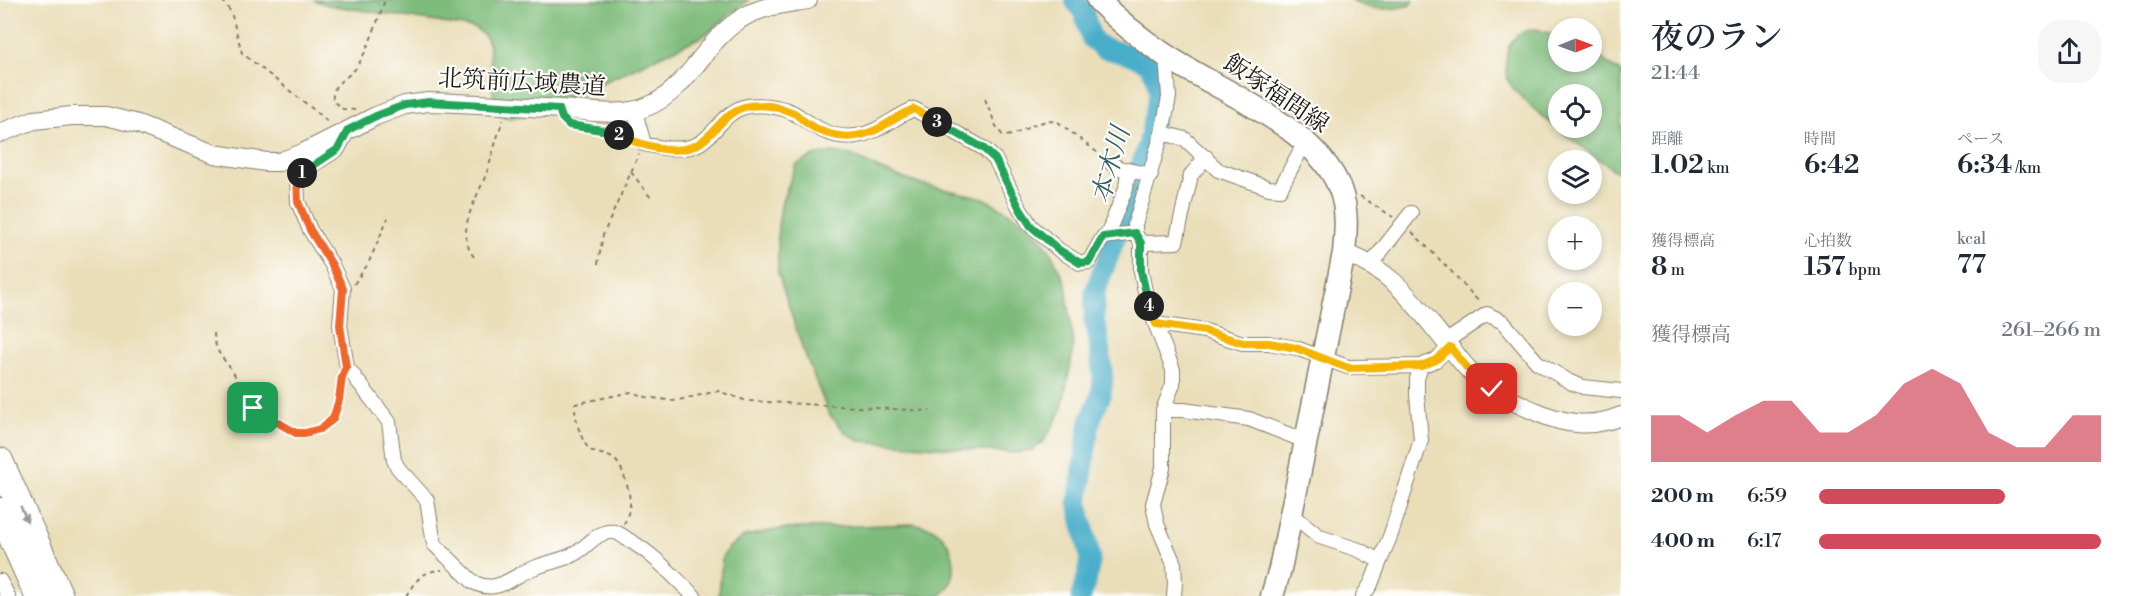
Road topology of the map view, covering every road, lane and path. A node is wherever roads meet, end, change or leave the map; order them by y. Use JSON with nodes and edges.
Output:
{"nodes":[{"id":1,"x":222,"y":0,"type":"edge"},
{"id":2,"x":385,"y":0,"type":"edge"},
{"id":3,"x":808,"y":0,"type":"edge"},
{"id":4,"x":1098,"y":0,"type":"edge"},
{"id":5,"x":1166,"y":56,"type":"junction"},
{"id":6,"x":986,"y":99,"type":"dead end"},
{"id":7,"x":508,"y":105,"type":"junction"},
{"id":8,"x":559,"y":109,"type":"junction"},
{"id":9,"x":359,"y":110,"type":"dead end"},
{"id":10,"x":634,"y":112,"type":"junction"},
{"id":11,"x":0,"y":133,"type":"edge"},
{"id":12,"x":344,"y":133,"type":"junction"},
{"id":13,"x":1162,"y":133,"type":"junction"},
{"id":14,"x":1305,"y":142,"type":"junction"},
{"id":15,"x":644,"y":144,"type":"junction"},
{"id":16,"x":1206,"y":157,"type":"junction"},
{"id":17,"x":1112,"y":164,"type":"joint"},
{"id":18,"x":1128,"y":170,"type":"junction"},
{"id":19,"x":632,"y":172,"type":"junction"},
{"id":20,"x":1151,"y":175,"type":"junction"},
{"id":21,"x":1340,"y":189,"type":"junction"},
{"id":22,"x":651,"y":198,"type":"dead end"},
{"id":23,"x":388,"y":218,"type":"dead end"},
{"id":24,"x":1407,"y":218,"type":"junction"},
{"id":25,"x":1107,"y":236,"type":"junction"},
{"id":26,"x":1138,"y":238,"type":"junction"},
{"id":27,"x":1344,"y":253,"type":"junction"},
{"id":28,"x":474,"y":257,"type":"dead end"},
{"id":29,"x":598,"y":264,"type":"dead end"},
{"id":30,"x":1371,"y":264,"type":"junction"},
{"id":31,"x":343,"y":290,"type":"junction"},
{"id":32,"x":1487,"y":314,"type":"junction"},
{"id":33,"x":1156,"y":324,"type":"junction"},
{"id":34,"x":214,"y":333,"type":"dead end"},
{"id":35,"x":1448,"y":345,"type":"junction"},
{"id":36,"x":1322,"y":357,"type":"junction"},
{"id":37,"x":1421,"y":366,"type":"junction"},
{"id":38,"x":346,"y":367,"type":"junction"},
{"id":39,"x":1621,"y":391,"type":"edge"},
{"id":40,"x":1162,"y":410,"type":"junction"},
{"id":41,"x":930,"y":411,"type":"dead end"},
{"id":42,"x":1621,"y":416,"type":"edge"},
{"id":43,"x":1305,"y":441,"type":"junction"},
{"id":44,"x":0,"y":461,"type":"edge"},
{"id":45,"x":0,"y":511,"type":"edge"},
{"id":46,"x":1290,"y":513,"type":"junction"},
{"id":47,"x":615,"y":532,"type":"junction"},
{"id":48,"x":1380,"y":561,"type":"junction"},
{"id":49,"x":468,"y":577,"type":"junction"},
{"id":50,"x":0,"y":581,"type":"edge"},
{"id":51,"x":8,"y":596,"type":"edge"},
{"id":52,"x":38,"y":596,"type":"edge"},
{"id":53,"x":60,"y":596,"type":"edge"},
{"id":54,"x":406,"y":596,"type":"edge"},
{"id":55,"x":694,"y":596,"type":"edge"},
{"id":56,"x":1174,"y":596,"type":"edge"},
{"id":57,"x":1272,"y":596,"type":"edge"},
{"id":58,"x":1363,"y":596,"type":"edge"}],
"edges":[{"from":1,"to":12,"type":"path"},
{"from":2,"to":9,"type":"path"},
{"from":3,"to":10,"type":"street","name":"北筑前広域農道"},
{"from":4,"to":5,"type":"main road","name":"飯塚福間線"},
{"from":5,"to":13,"type":"street"},
{"from":5,"to":14,"type":"main road","name":"飯塚福間線"},
{"from":6,"to":17,"type":"path"},
{"from":7,"to":8,"type":"street","name":"北筑前広域農道"},
{"from":7,"to":12,"type":"street","name":"北筑前広域農道"},
{"from":7,"to":28,"type":"path"},
{"from":8,"to":10,"type":"street","name":"北筑前広域農道"},
{"from":8,"to":15,"type":"path"},
{"from":10,"to":15,"type":"street"},
{"from":11,"to":12,"type":"street","name":"北筑前広域農道"},
{"from":12,"to":31,"type":"street"},
{"from":13,"to":16,"type":"street"},
{"from":13,"to":20,"type":"street"},
{"from":14,"to":16,"type":"street"},
{"from":14,"to":21,"type":"main road","name":"飯塚福間線"},
{"from":15,"to":19,"type":"path"},
{"from":15,"to":25,"type":"street"},
{"from":16,"to":26,"type":"street"},
{"from":17,"to":18,"type":"street"},
{"from":18,"to":20,"type":"street"},
{"from":18,"to":25,"type":"street"},
{"from":19,"to":22,"type":"path"},
{"from":19,"to":29,"type":"path"},
{"from":20,"to":26,"type":"street"},
{"from":21,"to":24,"type":"path"},
{"from":21,"to":27,"type":"main road","name":"飯塚福間線"},
{"from":23,"to":31,"type":"path"},
{"from":24,"to":30,"type":"street"},
{"from":24,"to":32,"type":"path"},
{"from":25,"to":26,"type":"street"},
{"from":26,"to":33,"type":"street"},
{"from":27,"to":30,"type":"street"},
{"from":27,"to":36,"type":"main road","name":"飯塚福間線"},
{"from":30,"to":35,"type":"street"},
{"from":31,"to":38,"type":"street"},
{"from":32,"to":35,"type":"street"},
{"from":32,"to":39,"type":"street"},
{"from":33,"to":36,"type":"street"},
{"from":33,"to":40,"type":"street"},
{"from":34,"to":38,"type":"path"},
{"from":35,"to":37,"type":"street"},
{"from":35,"to":42,"type":"street"},
{"from":36,"to":37,"type":"street"},
{"from":36,"to":43,"type":"main road","name":"飯塚福間線"},
{"from":37,"to":48,"type":"street"},
{"from":38,"to":49,"type":"street"},
{"from":40,"to":43,"type":"street"},
{"from":40,"to":56,"type":"street"},
{"from":41,"to":47,"type":"path"},
{"from":43,"to":46,"type":"main road","name":"飯塚福間線"},
{"from":44,"to":53,"type":"highway","one_way":true},
{"from":45,"to":52,"type":"highway"},
{"from":46,"to":48,"type":"street"},
{"from":46,"to":57,"type":"main road","name":"飯塚福間線"},
{"from":47,"to":49,"type":"street"},
{"from":47,"to":55,"type":"street"},
{"from":48,"to":58,"type":"street"},
{"from":49,"to":54,"type":"path"},
{"from":50,"to":51,"type":"street"}]}
